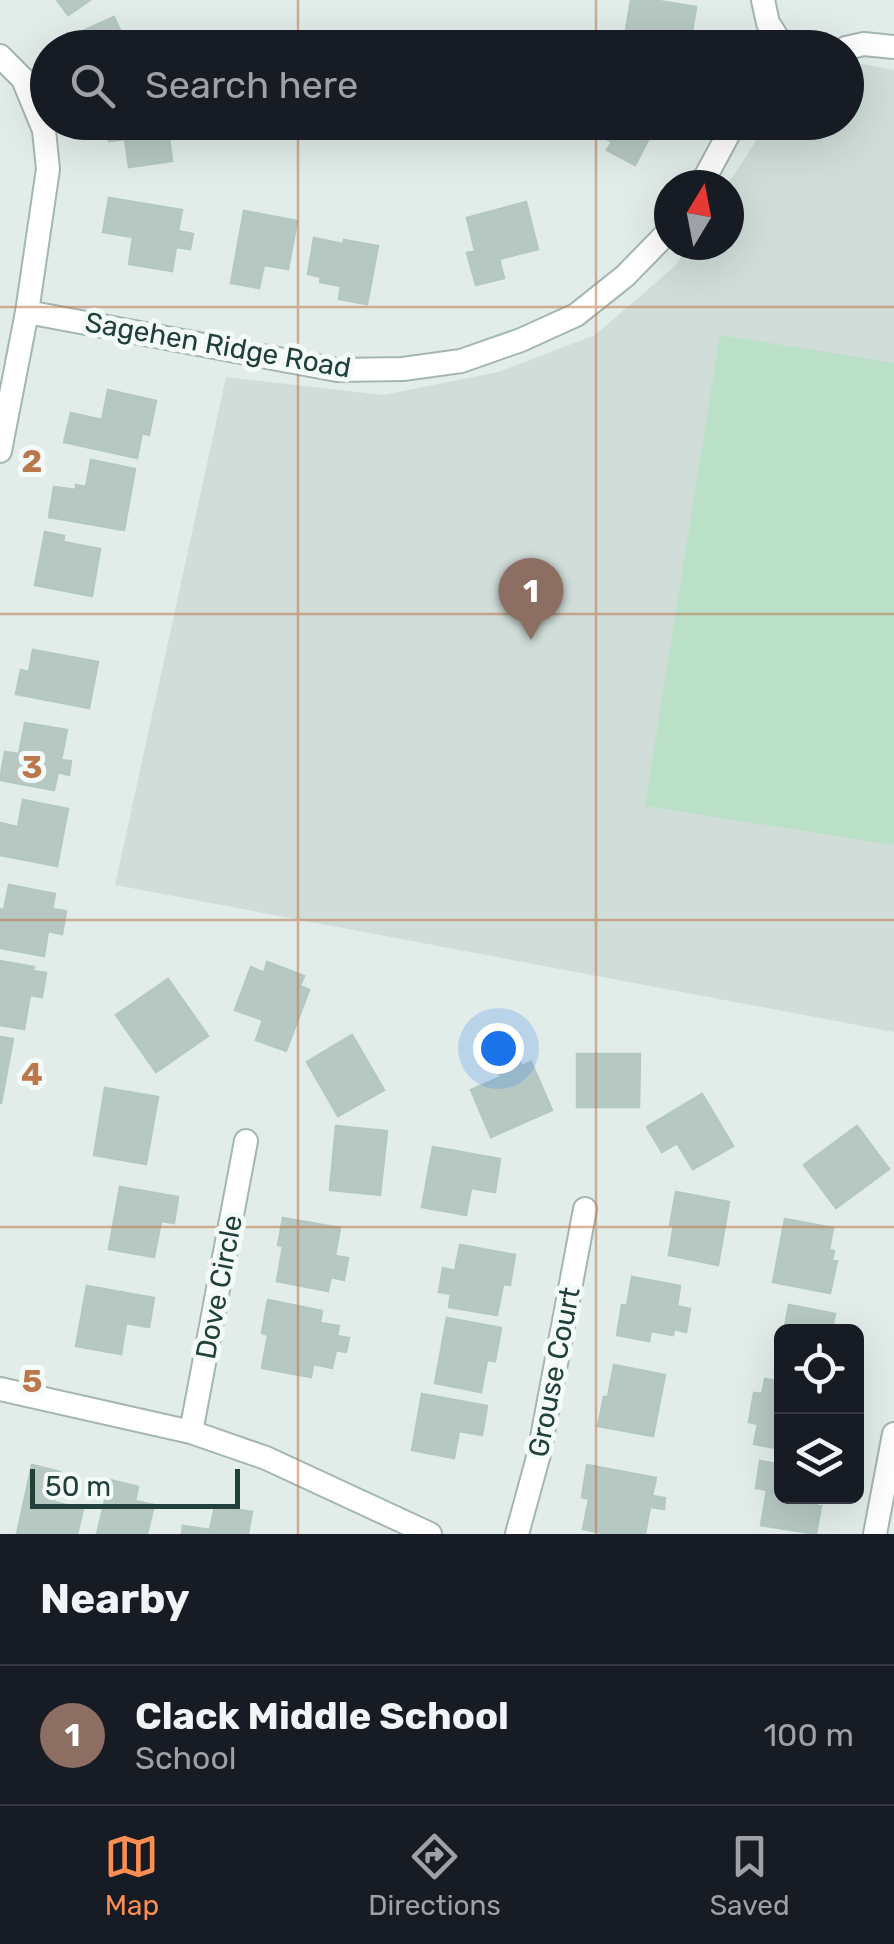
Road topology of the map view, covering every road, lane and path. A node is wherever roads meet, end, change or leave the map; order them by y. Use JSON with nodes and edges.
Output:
{"nodes":[{"id":1,"x":762,"y":0,"type":"edge"},
{"id":2,"x":772,"y":30,"type":"edge"},
{"id":3,"x":864,"y":44,"type":"edge"},
{"id":4,"x":894,"y":47,"type":"edge"},
{"id":5,"x":0,"y":56,"type":"edge"},
{"id":6,"x":30,"y":95,"type":"edge"},
{"id":7,"x":45,"y":140,"type":"edge"},
{"id":8,"x":726,"y":140,"type":"edge"},
{"id":9,"x":709,"y":170,"type":"edge"},
{"id":10,"x":654,"y":247,"type":"edge"},
{"id":11,"x":27,"y":312,"type":"junction"},
{"id":12,"x":0,"y":451,"type":"edge"},
{"id":13,"x":246,"y":1141,"type":"dead end"},
{"id":14,"x":585,"y":1209,"type":"dead end"},
{"id":15,"x":0,"y":1389,"type":"edge"},
{"id":16,"x":192,"y":1432,"type":"junction"},
{"id":17,"x":894,"y":1434,"type":"edge"},
{"id":18,"x":430,"y":1534,"type":"edge"},
{"id":19,"x":516,"y":1534,"type":"edge"},
{"id":20,"x":875,"y":1534,"type":"edge"}],
"edges":[{"from":1,"to":2,"type":"street"},
{"from":3,"to":4,"type":"street"},
{"from":5,"to":6,"type":"street"},
{"from":7,"to":11,"type":"street"},
{"from":8,"to":9,"type":"street"},
{"from":10,"to":11,"type":"street","name":"Sagehen Ridge Road"},
{"from":11,"to":12,"type":"street"},
{"from":13,"to":16,"type":"street","name":"Dove Circle"},
{"from":14,"to":19,"type":"street","name":"Grouse Court"},
{"from":15,"to":16,"type":"street"},
{"from":16,"to":18,"type":"street"},
{"from":17,"to":20,"type":"street"}]}
